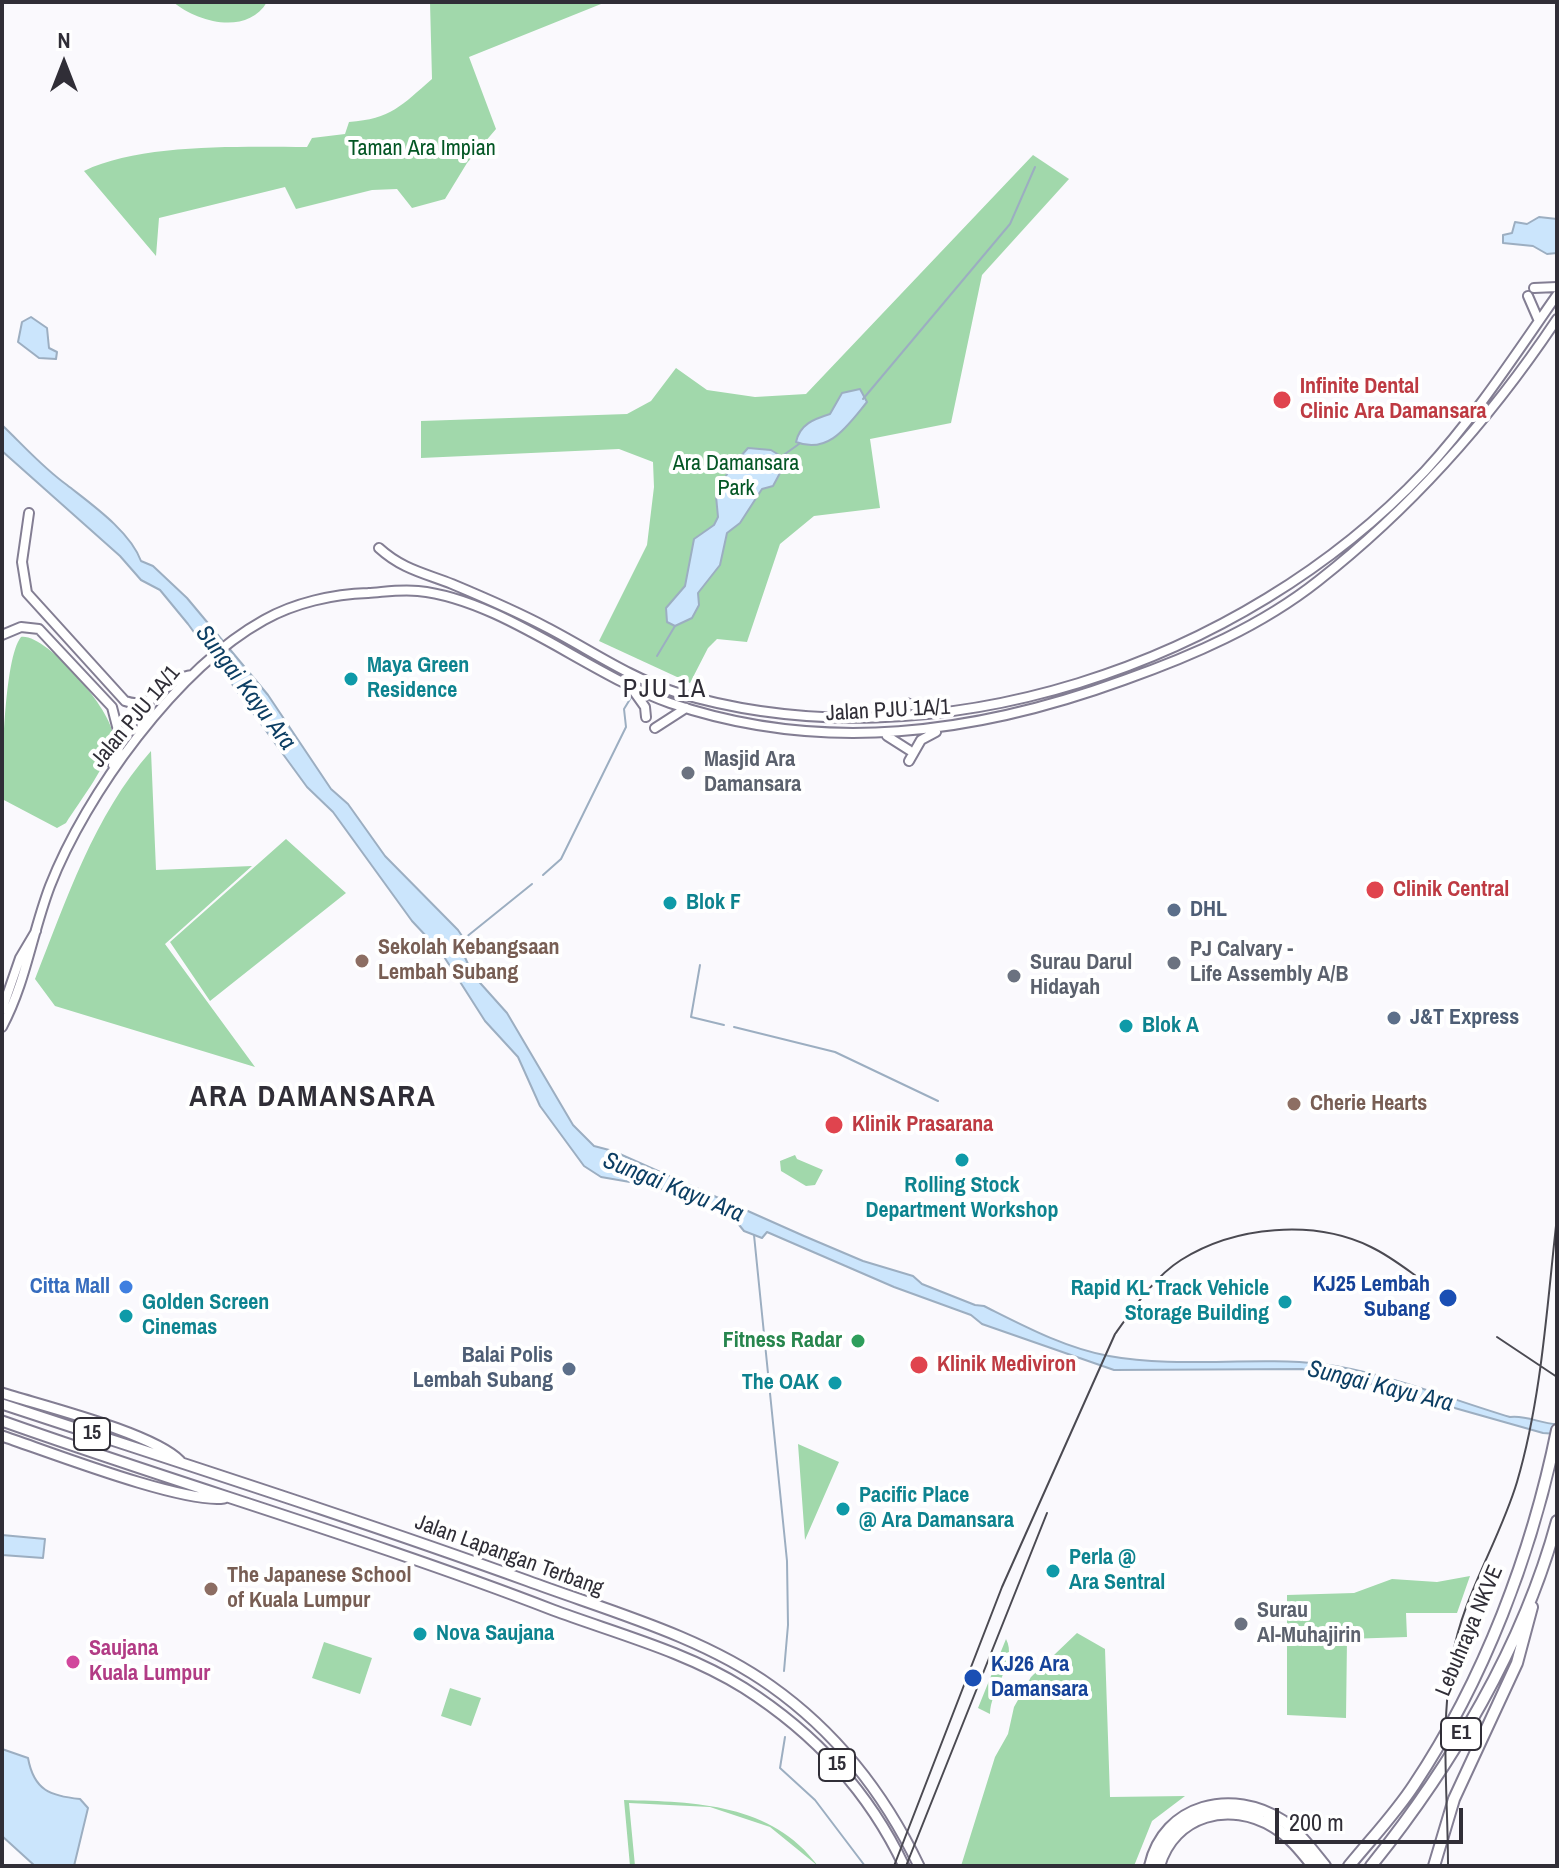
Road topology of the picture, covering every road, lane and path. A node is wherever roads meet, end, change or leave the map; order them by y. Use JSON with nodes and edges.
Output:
{"nodes":[{"id":1,"x":1557,"y":287,"type":"edge"},
{"id":2,"x":1557,"y":295,"type":"edge"},
{"id":3,"x":1538,"y":319,"type":"junction"},
{"id":4,"x":1555,"y":324,"type":"edge"},
{"id":5,"x":29,"y":513,"type":"dead end"},
{"id":6,"x":379,"y":548,"type":"dead end"},
{"id":7,"x":2,"y":635,"type":"edge"},
{"id":8,"x":194,"y":674,"type":"junction"},
{"id":9,"x":628,"y":684,"type":"junction"},
{"id":10,"x":149,"y":702,"type":"junction"},
{"id":11,"x":907,"y":703,"type":"dead end"},
{"id":12,"x":687,"y":708,"type":"junction"},
{"id":13,"x":941,"y":715,"type":"junction"},
{"id":14,"x":646,"y":717,"type":"dead end"},
{"id":15,"x":655,"y":728,"type":"dead end"},
{"id":16,"x":944,"y":729,"type":"junction"},
{"id":17,"x":882,"y":734,"type":"junction"},
{"id":18,"x":138,"y":740,"type":"junction"},
{"id":19,"x":909,"y":750,"type":"dead end"},
{"id":20,"x":909,"y":761,"type":"dead end"},
{"id":21,"x":110,"y":773,"type":"junction"},
{"id":22,"x":37,"y":930,"type":"junction"},
{"id":23,"x":2,"y":1010,"type":"edge"},
{"id":24,"x":2,"y":1027,"type":"edge"},
{"id":25,"x":2,"y":1393,"type":"edge"},
{"id":26,"x":2,"y":1404,"type":"edge"},
{"id":27,"x":2,"y":1421,"type":"edge"},
{"id":28,"x":1557,"y":1430,"type":"edge"},
{"id":29,"x":2,"y":1436,"type":"edge"},
{"id":30,"x":183,"y":1464,"type":"junction"},
{"id":31,"x":227,"y":1497,"type":"junction"},
{"id":32,"x":1557,"y":1521,"type":"edge"},
{"id":33,"x":1535,"y":1593,"type":"junction"},
{"id":34,"x":1309,"y":1853,"type":"junction"},
{"id":35,"x":904,"y":1866,"type":"edge"},
{"id":36,"x":919,"y":1866,"type":"edge"},
{"id":37,"x":1150,"y":1866,"type":"edge"},
{"id":38,"x":1159,"y":1866,"type":"edge"},
{"id":39,"x":1313,"y":1866,"type":"edge"},
{"id":40,"x":1325,"y":1866,"type":"edge"},
{"id":41,"x":1347,"y":1866,"type":"edge"},
{"id":42,"x":1371,"y":1866,"type":"edge"},
{"id":43,"x":1434,"y":1866,"type":"edge"}],
"edges":[{"from":1,"to":3,"type":"main road"},
{"from":2,"to":3,"type":"main road","name":"Jalan PJU 1A/1"},
{"from":3,"to":13,"type":"main road","name":"Jalan PJU 1A/1"},
{"from":4,"to":16,"type":"main road","name":"Jalan PJU 1A/1"},
{"from":5,"to":10,"type":"main road"},
{"from":6,"to":13,"type":"main road","name":"Jalan PJU 1A/1"},
{"from":7,"to":21,"type":"main road"},
{"from":8,"to":9,"type":"main road","name":"Jalan PJU 1A/1"},
{"from":8,"to":10,"type":"main road"},
{"from":8,"to":18,"type":"main road","name":"Jalan PJU 1A/1"},
{"from":9,"to":12,"type":"main road","name":"Jalan PJU 1A/1"},
{"from":9,"to":14,"type":"main road"},
{"from":10,"to":18,"type":"main road"},
{"from":11,"to":13,"type":"main road"},
{"from":12,"to":15,"type":"main road"},
{"from":12,"to":17,"type":"main road","name":"Jalan PJU 1A/1"},
{"from":16,"to":17,"type":"main road","name":"Jalan PJU 1A/1"},
{"from":16,"to":20,"type":"main road"},
{"from":17,"to":19,"type":"main road"},
{"from":18,"to":21,"type":"main road","name":"Jalan PJU 1A/1"},
{"from":21,"to":22,"type":"main road","name":"Jalan PJU 1A/1"},
{"from":22,"to":23,"type":"main road"},
{"from":22,"to":24,"type":"main road","name":"Jalan PJU 1A/1"},
{"from":25,"to":30,"type":"main road"},
{"from":26,"to":30,"type":"main road","name":"Jalan Lapangan Terbang","number":"15"},
{"from":27,"to":31,"type":"main road","name":"Jalan Lapangan Terbang","number":"15"},
{"from":28,"to":41,"type":"highway","name":"Lebuhraya NKVE","number":"E1"},
{"from":29,"to":31,"type":"main road"},
{"from":30,"to":36,"type":"main road","name":"Jalan Lapangan Terbang","number":"15"},
{"from":31,"to":35,"type":"main road","name":"Jalan Lapangan Terbang","number":"15"},
{"from":32,"to":33,"type":"highway","name":"Lebuhraya NKVE","number":"E1"},
{"from":33,"to":42,"type":"highway","name":"Lebuhraya NKVE","number":"E1"},
{"from":33,"to":43,"type":"highway"},
{"from":34,"to":37,"type":"highway"},
{"from":34,"to":38,"type":"highway"},
{"from":34,"to":39,"type":"highway"},
{"from":34,"to":40,"type":"highway"}]}
